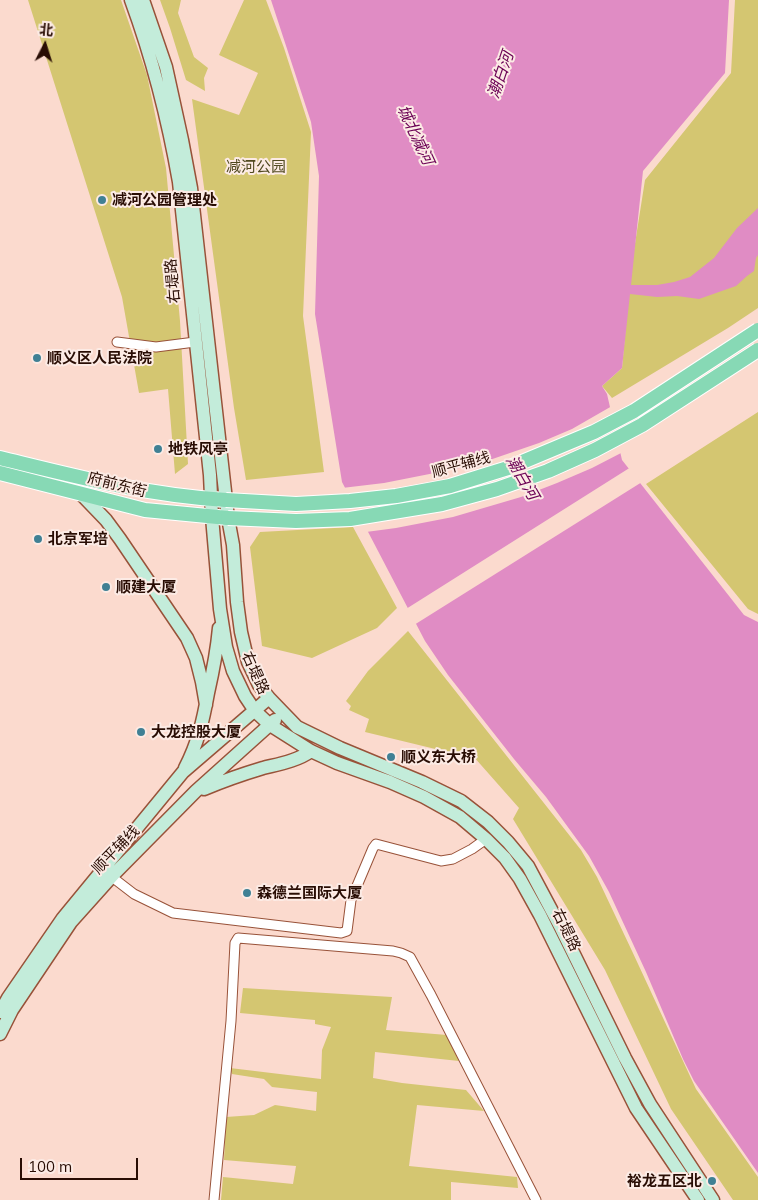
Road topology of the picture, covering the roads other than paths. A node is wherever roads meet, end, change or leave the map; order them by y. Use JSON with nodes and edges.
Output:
{"nodes":[{"id":1,"x":131,"y":0,"type":"edge"},
{"id":2,"x":143,"y":0,"type":"edge"},
{"id":3,"x":758,"y":330,"type":"edge"},
{"id":4,"x":117,"y":342,"type":"dead end"},
{"id":5,"x":196,"y":342,"type":"junction"},
{"id":6,"x":758,"y":350,"type":"edge"},
{"id":7,"x":0,"y":458,"type":"edge"},
{"id":8,"x":0,"y":472,"type":"edge"},
{"id":9,"x":81,"y":494,"type":"junction"},
{"id":10,"x":211,"y":500,"type":"junction"},
{"id":11,"x":226,"y":500,"type":"junction"},
{"id":12,"x":212,"y":517,"type":"junction"},
{"id":13,"x":228,"y":518,"type":"junction"},
{"id":14,"x":220,"y":609,"type":"junction"},
{"id":15,"x":269,"y":698,"type":"junction"},
{"id":16,"x":206,"y":705,"type":"junction"},
{"id":17,"x":255,"y":711,"type":"junction"},
{"id":18,"x":282,"y":712,"type":"junction"},
{"id":19,"x":270,"y":726,"type":"junction"},
{"id":20,"x":311,"y":751,"type":"junction"},
{"id":21,"x":183,"y":772,"type":"junction"},
{"id":22,"x":196,"y":791,"type":"junction"},
{"id":23,"x":486,"y":839,"type":"junction"},
{"id":24,"x":107,"y":873,"type":"junction"},
{"id":25,"x":0,"y":1012,"type":"edge"},
{"id":26,"x":0,"y":1034,"type":"edge"},
{"id":27,"x":214,"y":1200,"type":"edge"},
{"id":28,"x":536,"y":1200,"type":"edge"},
{"id":29,"x":698,"y":1200,"type":"edge"},
{"id":30,"x":714,"y":1200,"type":"edge"}],
"edges":[{"from":1,"to":5,"type":"main road","name":"右堤路"},
{"from":2,"to":11,"type":"main road","name":"右堤路"},
{"from":3,"to":11,"type":"main road","name":"顺平辅线","bridge":true},
{"from":4,"to":5,"type":"street"},
{"from":5,"to":10,"type":"main road","name":"右堤路"},
{"from":6,"to":13,"type":"main road","bridge":true},
{"from":7,"to":10,"type":"main road","name":"府前东街"},
{"from":8,"to":9,"type":"main road","name":"府前东街"},
{"from":9,"to":12,"type":"main road","name":"府前东街"},
{"from":9,"to":16,"type":"main road"},
{"from":10,"to":11,"type":"main road","name":"府前东街"},
{"from":10,"to":12,"type":"main road","name":"右堤路"},
{"from":11,"to":13,"type":"main road","name":"右堤路"},
{"from":12,"to":13,"type":"main road","name":"府前东街"},
{"from":12,"to":14,"type":"main road","name":"右堤路"},
{"from":13,"to":15,"type":"main road","name":"右堤路"},
{"from":14,"to":16,"type":"main road"},
{"from":14,"to":17,"type":"main road","name":"右堤路"},
{"from":15,"to":17,"type":"main road","name":"顺平辅线"},
{"from":15,"to":18,"type":"main road","name":"右堤路"},
{"from":16,"to":21,"type":"main road"},
{"from":17,"to":19,"type":"main road","name":"右堤路"},
{"from":17,"to":21,"type":"main road","name":"顺平辅线"},
{"from":18,"to":19,"type":"main road","name":"顺平辅线"},
{"from":18,"to":30,"type":"main road","name":"右堤路"},
{"from":19,"to":20,"type":"main road","name":"右堤路"},
{"from":19,"to":22,"type":"main road","name":"顺平辅线"},
{"from":20,"to":22,"type":"main road"},
{"from":20,"to":23,"type":"main road","name":"右堤路"},
{"from":21,"to":24,"type":"main road","name":"顺平辅线"},
{"from":22,"to":24,"type":"main road","name":"顺平辅线"},
{"from":23,"to":24,"type":"street"},
{"from":23,"to":29,"type":"main road","name":"右堤路"},
{"from":24,"to":25,"type":"main road","name":"顺平辅线"},
{"from":24,"to":26,"type":"main road","name":"顺平辅线"},
{"from":27,"to":28,"type":"street"}]}
